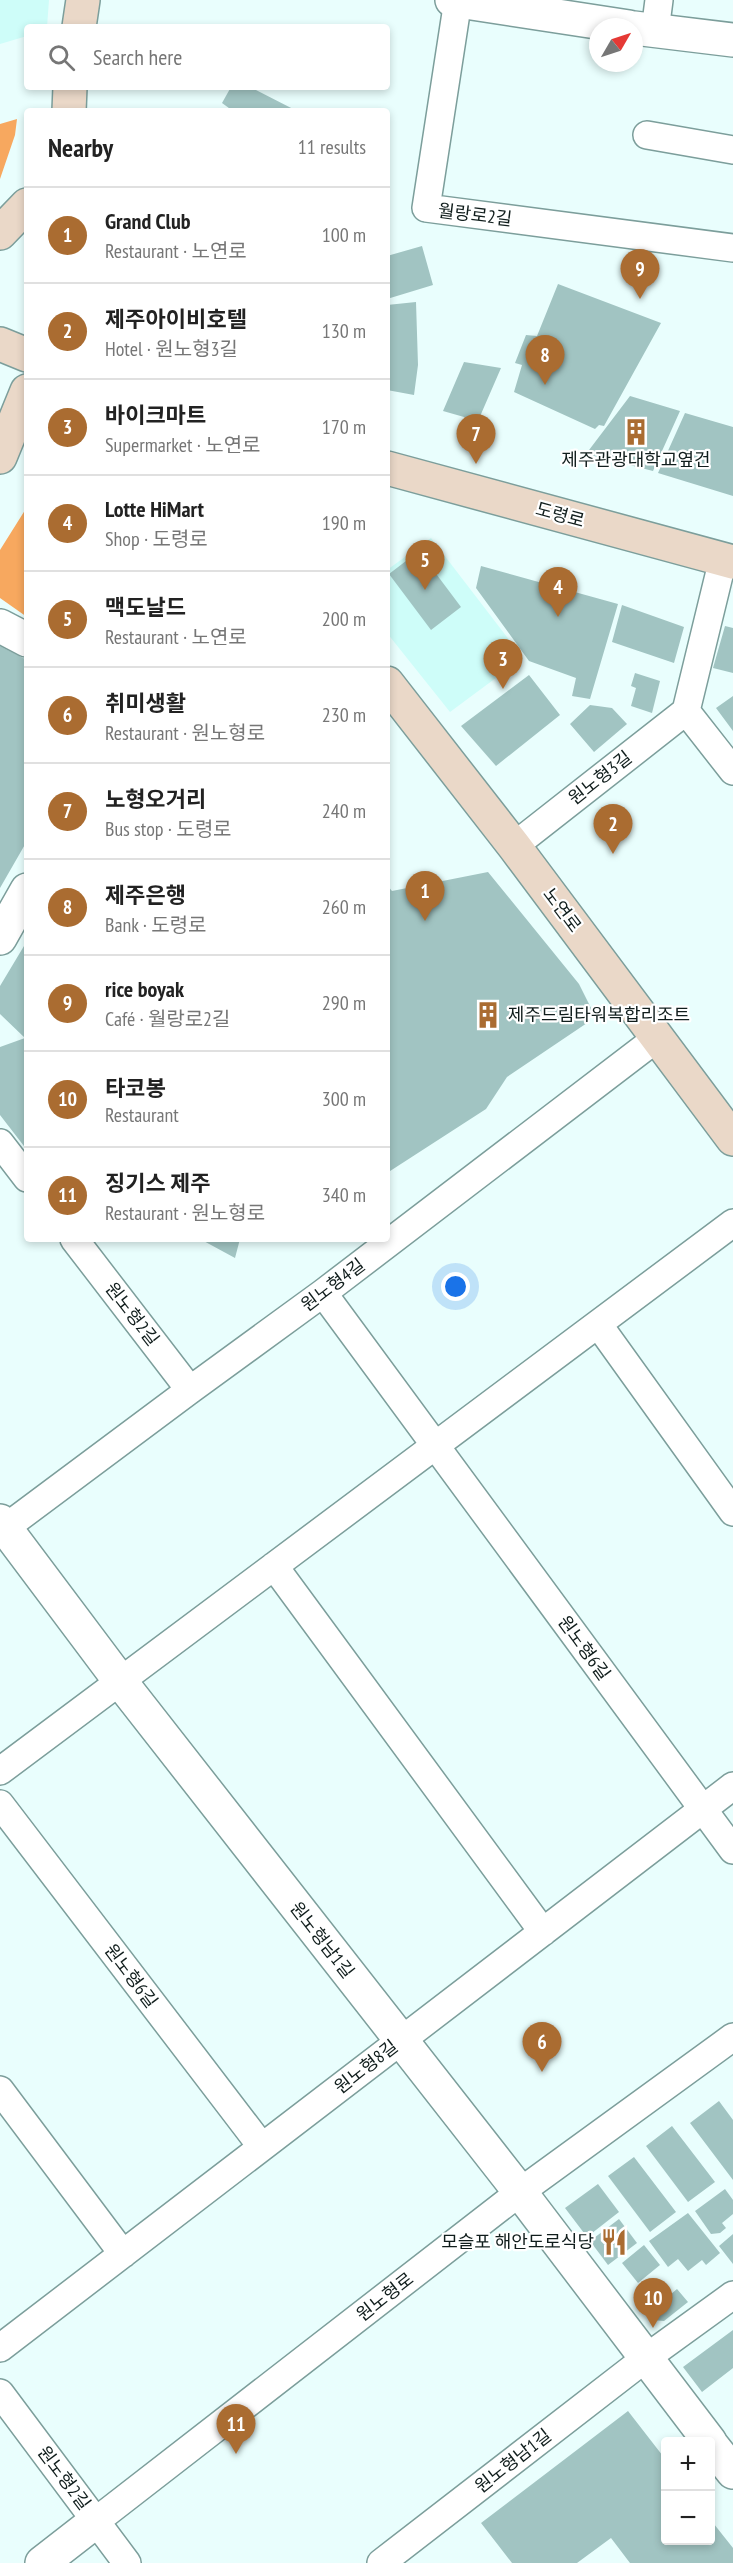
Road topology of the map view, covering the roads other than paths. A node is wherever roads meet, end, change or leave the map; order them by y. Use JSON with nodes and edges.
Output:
{"nodes":[{"id":1,"x":82,"y":0,"type":"edge"},
{"id":2,"x":456,"y":0,"type":"edge"},
{"id":3,"x":644,"y":21,"type":"edge"},
{"id":4,"x":79,"y":24,"type":"edge"},
{"id":5,"x":733,"y":40,"type":"edge"},
{"id":6,"x":70,"y":90,"type":"edge"},
{"id":7,"x":69,"y":108,"type":"edge"},
{"id":8,"x":647,"y":135,"type":"dead end"},
{"id":9,"x":733,"y":150,"type":"edge"},
{"id":10,"x":24,"y":208,"type":"edge"},
{"id":11,"x":0,"y":233,"type":"edge"},
{"id":12,"x":733,"y":248,"type":"edge"},
{"id":13,"x":0,"y":344,"type":"edge"},
{"id":14,"x":24,"y":354,"type":"edge"},
{"id":15,"x":24,"y":398,"type":"edge"},
{"id":16,"x":0,"y":457,"type":"edge"},
{"id":17,"x":390,"y":469,"type":"edge"},
{"id":18,"x":728,"y":560,"type":"edge"},
{"id":19,"x":0,"y":626,"type":"edge"},
{"id":20,"x":24,"y":638,"type":"edge"},
{"id":21,"x":390,"y":687,"type":"edge"},
{"id":22,"x":686,"y":711,"type":"junction"},
{"id":23,"x":733,"y":771,"type":"edge"},
{"id":24,"x":514,"y":846,"type":"junction"},
{"id":25,"x":24,"y":895,"type":"edge"},
{"id":26,"x":0,"y":938,"type":"edge"},
{"id":27,"x":657,"y":1038,"type":"junction"},
{"id":28,"x":731,"y":1132,"type":"edge"},
{"id":29,"x":0,"y":1143,"type":"edge"},
{"id":30,"x":24,"y":1174,"type":"edge"},
{"id":31,"x":733,"y":1223,"type":"edge"},
{"id":32,"x":76,"y":1242,"type":"edge"},
{"id":33,"x":390,"y":1242,"type":"edge"},
{"id":34,"x":390,"y":1242,"type":"edge"},
{"id":35,"x":323,"y":1293,"type":"junction"},
{"id":36,"x":598,"y":1324,"type":"junction"},
{"id":37,"x":190,"y":1390,"type":"junction"},
{"id":38,"x":435,"y":1446,"type":"junction"},
{"id":39,"x":733,"y":1512,"type":"edge"},
{"id":40,"x":3,"y":1525,"type":"edge"},
{"id":41,"x":274,"y":1566,"type":"junction"},
{"id":42,"x":120,"y":1681,"type":"junction"},
{"id":43,"x":0,"y":1771,"type":"edge"},
{"id":44,"x":733,"y":1786,"type":"edge"},
{"id":45,"x":0,"y":1804,"type":"edge"},
{"id":46,"x":703,"y":1810,"type":"junction"},
{"id":47,"x":733,"y":1850,"type":"edge"},
{"id":48,"x":543,"y":1932,"type":"junction"},
{"id":49,"x":733,"y":2037,"type":"edge"},
{"id":50,"x":401,"y":2041,"type":"junction"},
{"id":51,"x":0,"y":2090,"type":"edge"},
{"id":52,"x":262,"y":2147,"type":"junction"},
{"id":53,"x":520,"y":2192,"type":"junction"},
{"id":54,"x":123,"y":2254,"type":"junction"},
{"id":55,"x":733,"y":2295,"type":"edge"},
{"id":56,"x":0,"y":2348,"type":"edge"},
{"id":57,"x":646,"y":2358,"type":"junction"},
{"id":58,"x":0,"y":2393,"type":"edge"},
{"id":59,"x":706,"y":2437,"type":"edge"},
{"id":60,"x":715,"y":2449,"type":"edge"},
{"id":61,"x":733,"y":2472,"type":"edge"},
{"id":62,"x":96,"y":2522,"type":"junction"},
{"id":63,"x":42,"y":2563,"type":"edge"},
{"id":64,"x":127,"y":2563,"type":"edge"},
{"id":65,"x":381,"y":2563,"type":"edge"}],
"edges":[{"from":1,"to":4,"type":"main road"},
{"from":2,"to":3,"type":"street"},
{"from":2,"to":12,"type":"street","name":"월랑로2길"},
{"from":3,"to":5,"type":"street"},
{"from":6,"to":7,"type":"main road"},
{"from":8,"to":9,"type":"street"},
{"from":10,"to":11,"type":"main road"},
{"from":13,"to":14,"type":"main road"},
{"from":15,"to":16,"type":"main road"},
{"from":17,"to":18,"type":"main road","name":"도령로"},
{"from":18,"to":22,"type":"street"},
{"from":19,"to":20,"type":"street"},
{"from":21,"to":24,"type":"main road","name":"노연로"},
{"from":22,"to":23,"type":"street"},
{"from":22,"to":24,"type":"street","name":"원노형3길"},
{"from":24,"to":27,"type":"main road","name":"노연로"},
{"from":25,"to":26,"type":"street"},
{"from":27,"to":28,"type":"main road","name":"노연로"},
{"from":27,"to":34,"type":"street","name":"원노형4길"},
{"from":29,"to":30,"type":"street"},
{"from":31,"to":36,"type":"street"},
{"from":32,"to":37,"type":"street","name":"원노형2길"},
{"from":33,"to":35,"type":"street","name":"원노형4길"},
{"from":35,"to":37,"type":"street","name":"원노형4길"},
{"from":35,"to":38,"type":"street","name":"원노형6길"},
{"from":36,"to":38,"type":"street"},
{"from":36,"to":39,"type":"street"},
{"from":37,"to":40,"type":"street","name":"원노형4길"},
{"from":38,"to":41,"type":"street"},
{"from":38,"to":46,"type":"street","name":"원노형6길"},
{"from":40,"to":42,"type":"street","name":"원노형남1길"},
{"from":41,"to":42,"type":"street"},
{"from":41,"to":48,"type":"street"},
{"from":42,"to":43,"type":"street"},
{"from":42,"to":50,"type":"street","name":"원노형남1길"},
{"from":44,"to":46,"type":"street","name":"원노형8길"},
{"from":45,"to":52,"type":"street","name":"원노형6길"},
{"from":46,"to":47,"type":"street","name":"원노형6길"},
{"from":46,"to":48,"type":"street","name":"원노형8길"},
{"from":48,"to":50,"type":"street","name":"원노형8길"},
{"from":49,"to":53,"type":"street","name":"원노형로"},
{"from":50,"to":52,"type":"street","name":"원노형8길"},
{"from":50,"to":53,"type":"street","name":"원노형남1길"},
{"from":51,"to":54,"type":"street"},
{"from":52,"to":54,"type":"street","name":"원노형8길"},
{"from":53,"to":57,"type":"street","name":"원노형남1길"},
{"from":53,"to":62,"type":"street","name":"원노형로"},
{"from":54,"to":56,"type":"street","name":"원노형8길"},
{"from":55,"to":57,"type":"street","name":"원노형남1길"},
{"from":57,"to":59,"type":"street","name":"원노형남1길"},
{"from":57,"to":65,"type":"street","name":"원노형남1길"},
{"from":58,"to":62,"type":"street","name":"원노형2길"},
{"from":60,"to":61,"type":"street","name":"원노형남1길"},
{"from":62,"to":63,"type":"street","name":"원노형로"},
{"from":62,"to":64,"type":"street","name":"원노형2길"}]}
